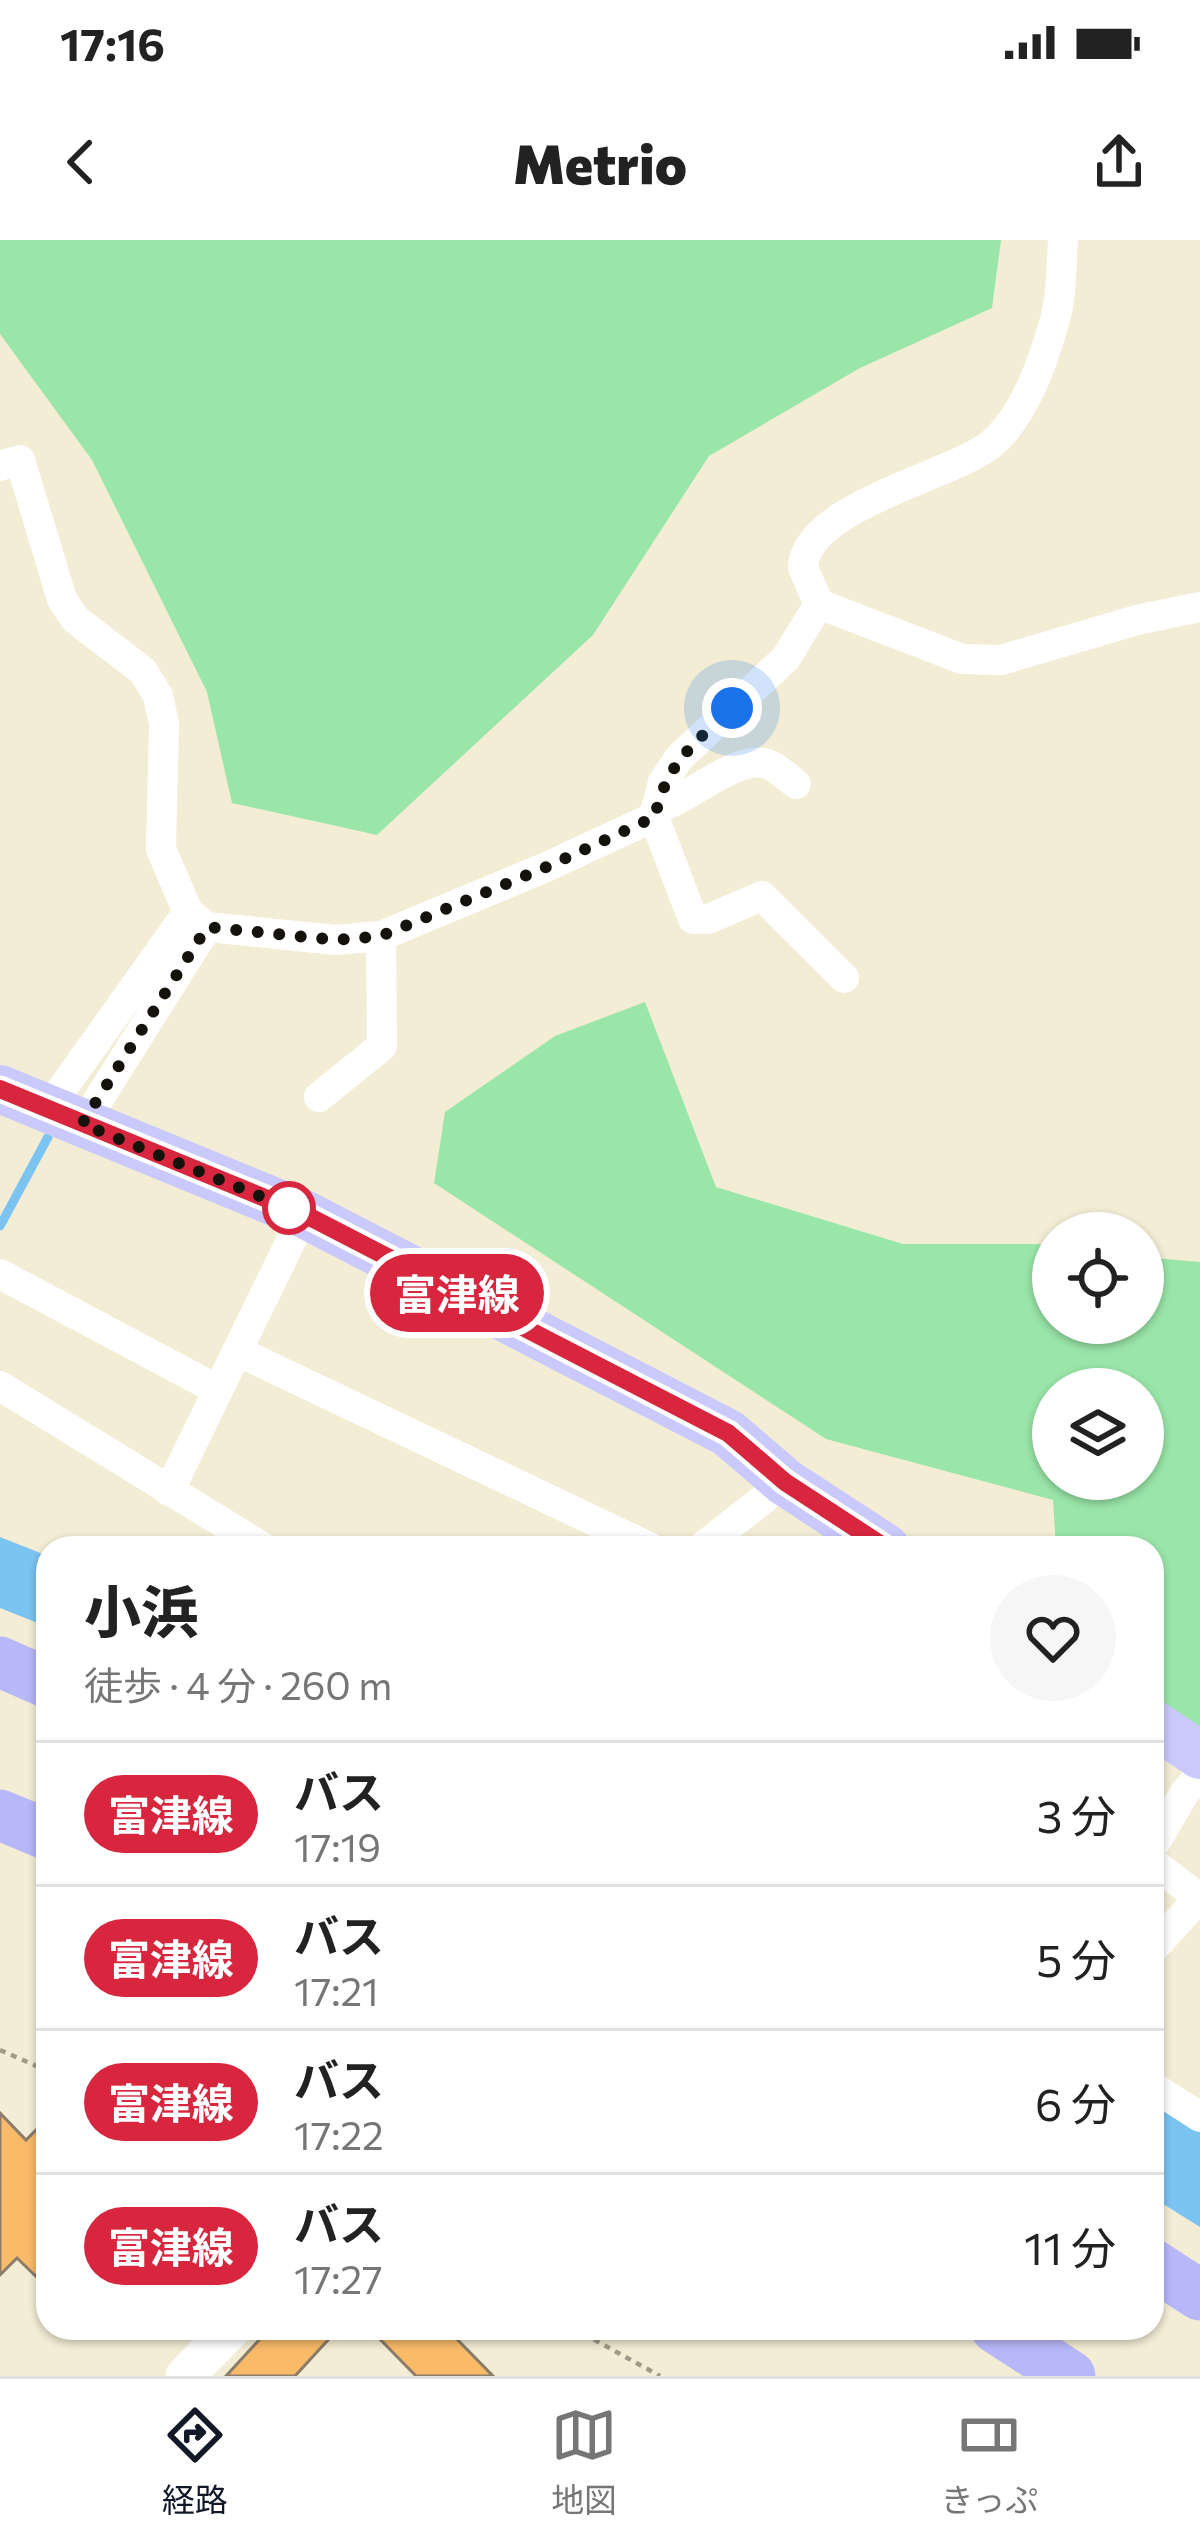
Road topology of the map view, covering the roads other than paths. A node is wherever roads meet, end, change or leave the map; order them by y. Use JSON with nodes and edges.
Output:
{"nodes":[{"id":1,"x":1064,"y":240,"type":"edge"},
{"id":2,"x":0,"y":466,"type":"edge"},
{"id":3,"x":819,"y":604,"type":"junction"},
{"id":4,"x":1200,"y":607,"type":"edge"},
{"id":5,"x":796,"y":784,"type":"dead end"},
{"id":6,"x":656,"y":812,"type":"junction"},
{"id":7,"x":198,"y":919,"type":"junction"},
{"id":8,"x":381,"y":936,"type":"junction"},
{"id":9,"x":844,"y":978,"type":"dead end"},
{"id":10,"x":0,"y":1089,"type":"edge"},
{"id":11,"x":319,"y":1096,"type":"dead end"},
{"id":12,"x":65,"y":1117,"type":"junction"},
{"id":13,"x":304,"y":1214,"type":"junction"},
{"id":14,"x":0,"y":1274,"type":"edge"},
{"id":15,"x":237,"y":1352,"type":"junction"},
{"id":16,"x":0,"y":1386,"type":"edge"},
{"id":17,"x":218,"y":1390,"type":"junction"},
{"id":18,"x":785,"y":1482,"type":"junction"},
{"id":19,"x":169,"y":1491,"type":"junction"},
{"id":20,"x":244,"y":1536,"type":"edge"},
{"id":21,"x":626,"y":1536,"type":"edge"},
{"id":22,"x":716,"y":1536,"type":"edge"},
{"id":23,"x":868,"y":1536,"type":"edge"},
{"id":24,"x":0,"y":1662,"type":"edge"},
{"id":25,"x":36,"y":1678,"type":"edge"},
{"id":26,"x":1164,"y":1731,"type":"edge"},
{"id":27,"x":1200,"y":1755,"type":"edge"},
{"id":28,"x":1200,"y":1775,"type":"edge"},
{"id":29,"x":0,"y":1815,"type":"edge"},
{"id":30,"x":1164,"y":1828,"type":"edge"},
{"id":31,"x":36,"y":1830,"type":"edge"},
{"id":32,"x":1164,"y":1871,"type":"edge"},
{"id":33,"x":1164,"y":1936,"type":"edge"},
{"id":34,"x":1164,"y":2094,"type":"edge"},
{"id":35,"x":1200,"y":2117,"type":"edge"},
{"id":36,"x":1164,"y":2272,"type":"edge"},
{"id":37,"x":1200,"y":2295,"type":"edge"},
{"id":38,"x":220,"y":2340,"type":"edge"},
{"id":39,"x":1014,"y":2340,"type":"edge"},
{"id":40,"x":185,"y":2376,"type":"edge"},
{"id":41,"x":1070,"y":2376,"type":"edge"}],
"edges":[{"from":1,"to":3,"type":"street"},
{"from":2,"to":7,"type":"street"},
{"from":3,"to":4,"type":"street"},
{"from":3,"to":6,"type":"street"},
{"from":5,"to":6,"type":"street"},
{"from":6,"to":8,"type":"street"},
{"from":6,"to":9,"type":"street"},
{"from":7,"to":8,"type":"street"},
{"from":7,"to":12,"type":"street"},
{"from":8,"to":11,"type":"street"},
{"from":10,"to":12,"type":"main road"},
{"from":12,"to":13,"type":"main road"},
{"from":13,"to":15,"type":"street"},
{"from":13,"to":18,"type":"main road"},
{"from":14,"to":17,"type":"street"},
{"from":15,"to":17,"type":"street"},
{"from":15,"to":21,"type":"street"},
{"from":16,"to":19,"type":"street"},
{"from":17,"to":19,"type":"street"},
{"from":18,"to":22,"type":"street"},
{"from":18,"to":23,"type":"main road"},
{"from":19,"to":20,"type":"street"},
{"from":24,"to":25,"type":"highway"},
{"from":26,"to":27,"type":"main road"},
{"from":28,"to":30,"type":"street"},
{"from":29,"to":31,"type":"highway"},
{"from":32,"to":33,"type":"street"},
{"from":34,"to":35,"type":"street"},
{"from":36,"to":37,"type":"highway"},
{"from":38,"to":40,"type":"street"},
{"from":39,"to":41,"type":"highway"}]}
